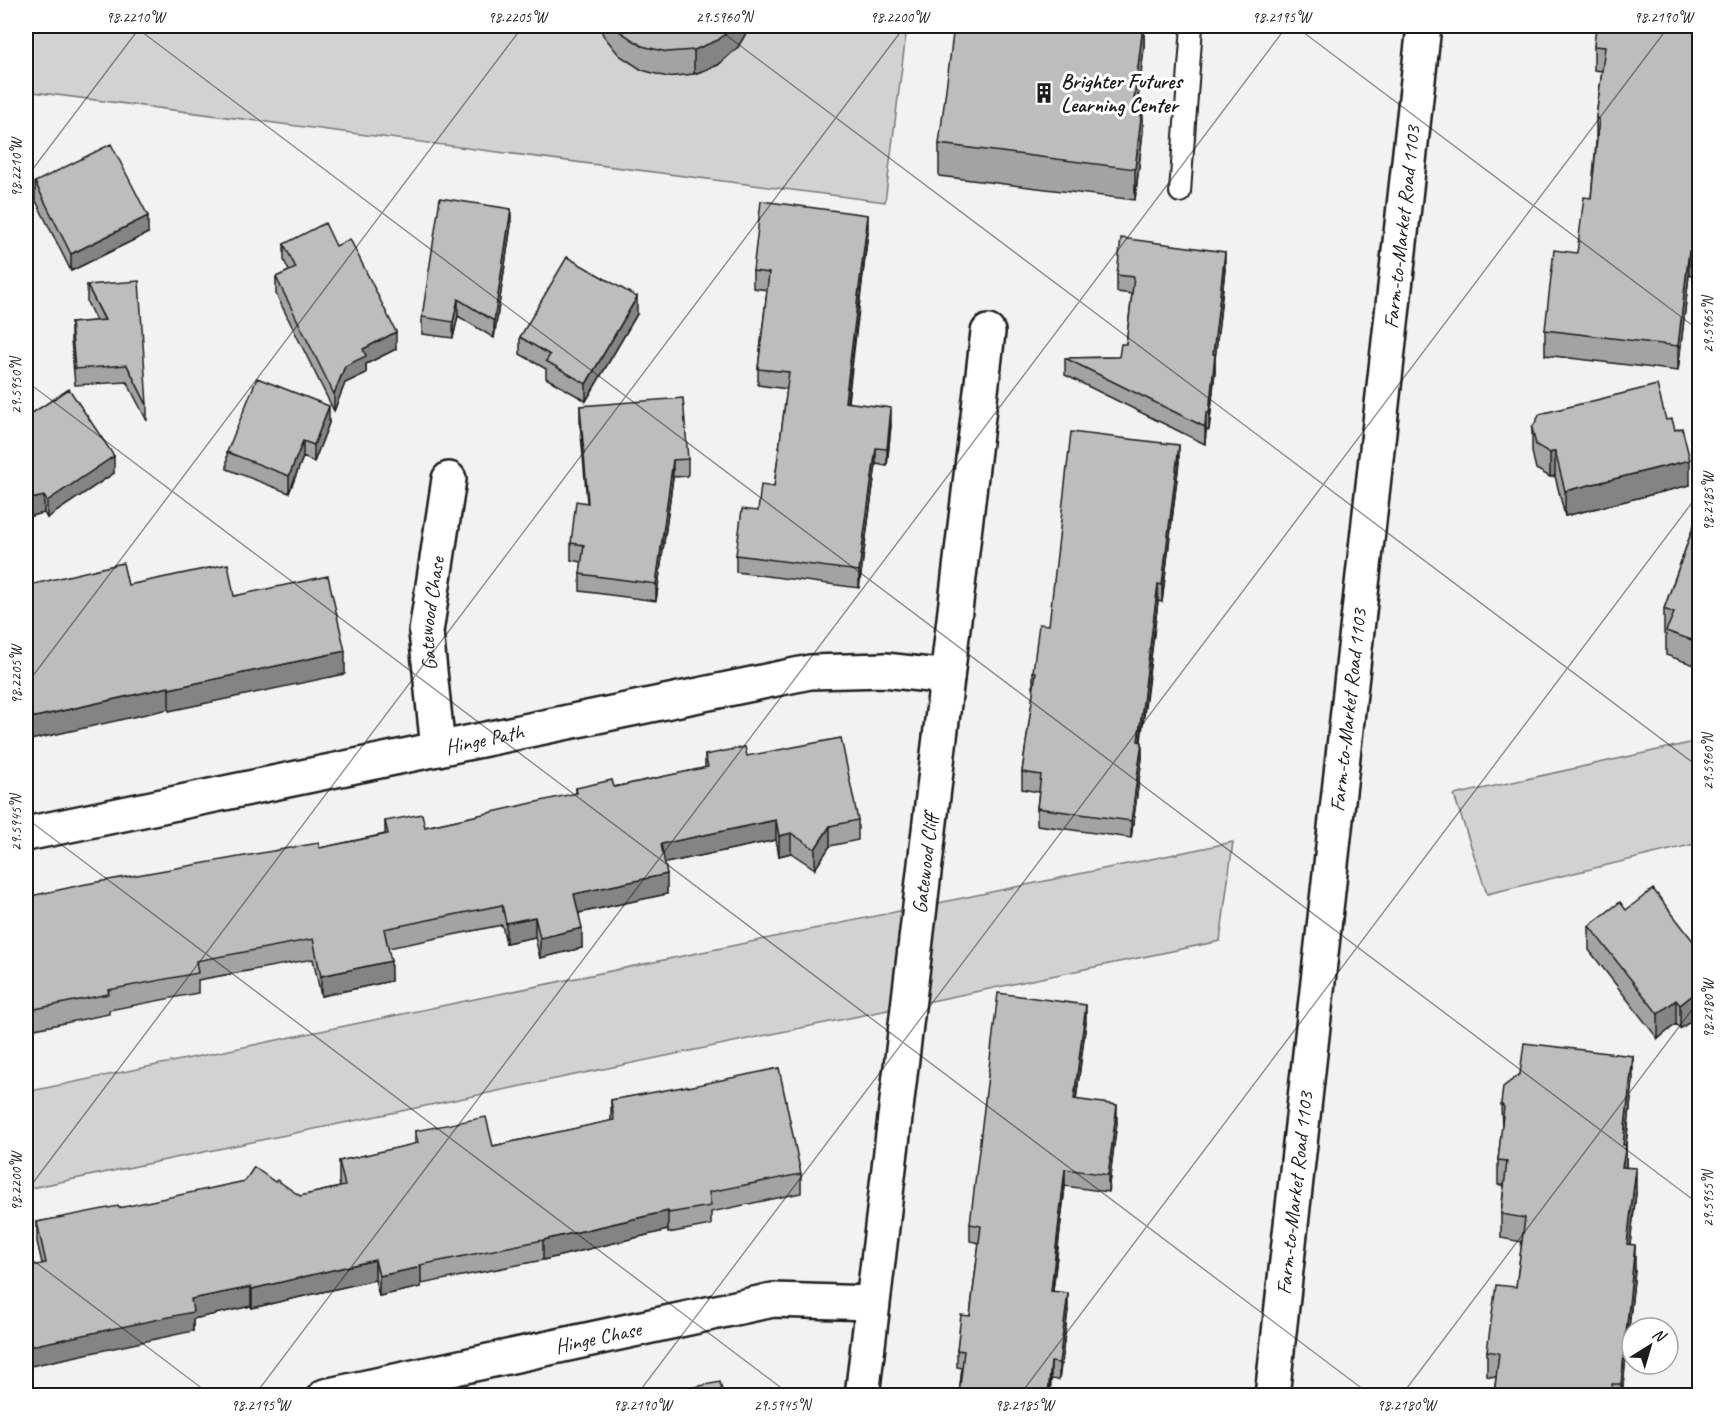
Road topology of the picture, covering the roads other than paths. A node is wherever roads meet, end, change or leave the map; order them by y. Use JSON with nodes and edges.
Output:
{"nodes":[{"id":1,"x":1192,"y":26,"type":"edge"},
{"id":2,"x":1424,"y":26,"type":"edge"},
{"id":3,"x":1180,"y":192,"type":"dead end"},
{"id":4,"x":988,"y":332,"type":"dead end"},
{"id":5,"x":449,"y":479,"type":"dead end"},
{"id":6,"x":947,"y":677,"type":"junction"},
{"id":7,"x":438,"y":749,"type":"junction"},
{"id":8,"x":26,"y":834,"type":"edge"},
{"id":9,"x":872,"y":1303,"type":"junction"},
{"id":10,"x":325,"y":1395,"type":"edge"},
{"id":11,"x":862,"y":1395,"type":"edge"},
{"id":12,"x":1272,"y":1395,"type":"edge"}],
"edges":[{"from":1,"to":3,"type":"lane"},
{"from":2,"to":12,"type":"street","name":"Farm-to-Market Road 1103"},
{"from":4,"to":6,"type":"street","name":"Gatewood Cliff"},
{"from":5,"to":7,"type":"street","name":"Gatewood Chase"},
{"from":6,"to":7,"type":"street","name":"Hinge Path"},
{"from":6,"to":9,"type":"street","name":"Gatewood Cliff"},
{"from":7,"to":8,"type":"street","name":"Hinge Path"},
{"from":9,"to":10,"type":"street","name":"Hinge Chase"},
{"from":9,"to":11,"type":"street","name":"Gatewood Cliff"}]}
